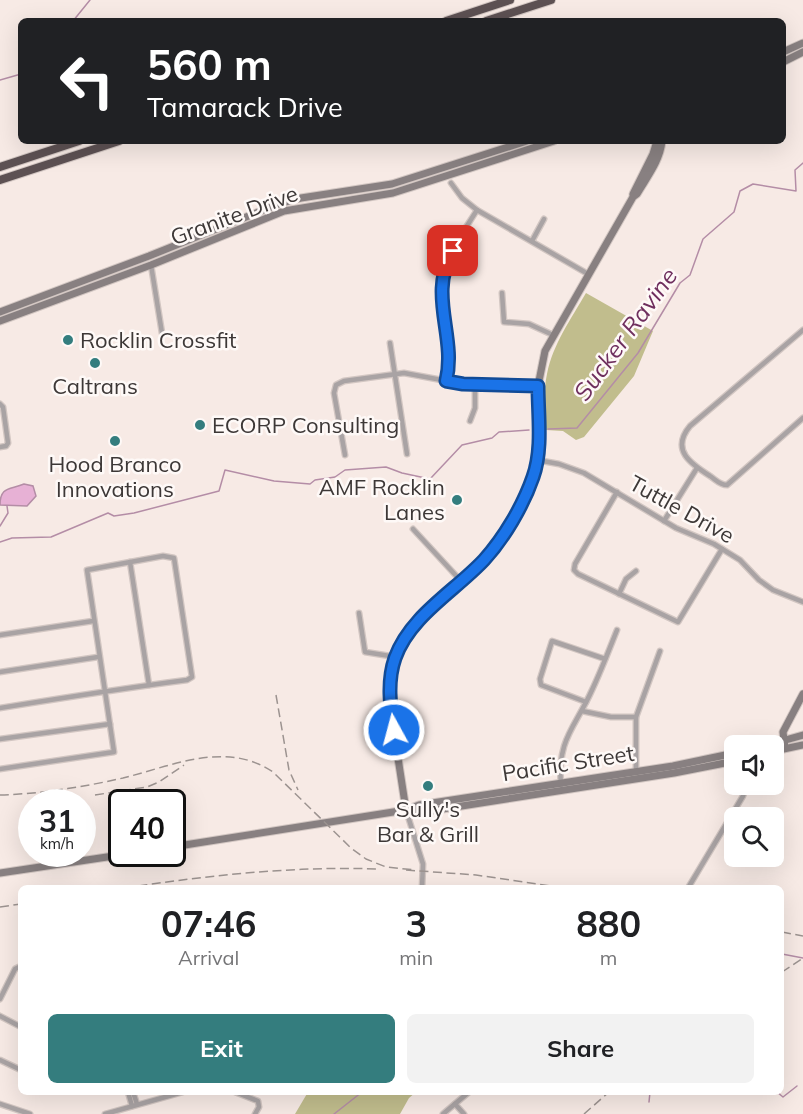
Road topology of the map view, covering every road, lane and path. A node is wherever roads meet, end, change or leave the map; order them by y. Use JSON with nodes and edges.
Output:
{"nodes":[{"id":1,"x":508,"y":0,"type":"edge"},
{"id":2,"x":551,"y":0,"type":"edge"},
{"id":3,"x":455,"y":18,"type":"edge"},
{"id":4,"x":495,"y":18,"type":"edge"},
{"id":5,"x":803,"y":43,"type":"edge"},
{"id":6,"x":786,"y":51,"type":"edge"},
{"id":7,"x":803,"y":52,"type":"edge"},
{"id":8,"x":786,"y":60,"type":"edge"},
{"id":9,"x":70,"y":144,"type":"edge"},
{"id":10,"x":110,"y":144,"type":"edge"},
{"id":11,"x":518,"y":144,"type":"edge"},
{"id":12,"x":545,"y":144,"type":"edge"},
{"id":13,"x":656,"y":144,"type":"edge"},
{"id":14,"x":661,"y":144,"type":"edge"},
{"id":15,"x":659,"y":156,"type":"junction"},
{"id":16,"x":0,"y":167,"type":"edge"},
{"id":17,"x":645,"y":170,"type":"junction"},
{"id":18,"x":0,"y":180,"type":"edge"},
{"id":19,"x":451,"y":183,"type":"dead end"},
{"id":20,"x":633,"y":197,"type":"junction"},
{"id":21,"x":477,"y":210,"type":"junction"},
{"id":22,"x":544,"y":219,"type":"dead end"},
{"id":23,"x":532,"y":242,"type":"junction"},
{"id":24,"x":432,"y":247,"type":"dead end"},
{"id":25,"x":149,"y":256,"type":"junction"},
{"id":26,"x":450,"y":256,"type":"junction"},
{"id":27,"x":151,"y":265,"type":"junction"},
{"id":28,"x":588,"y":274,"type":"junction"},
{"id":29,"x":502,"y":293,"type":"dead end"},
{"id":30,"x":0,"y":312,"type":"edge"},
{"id":31,"x":0,"y":321,"type":"edge"},
{"id":32,"x":803,"y":330,"type":"edge"},
{"id":33,"x":162,"y":333,"type":"dead end"},
{"id":34,"x":553,"y":335,"type":"junction"},
{"id":35,"x":390,"y":343,"type":"dead end"},
{"id":36,"x":394,"y":373,"type":"junction"},
{"id":37,"x":446,"y":381,"type":"junction"},
{"id":38,"x":475,"y":384,"type":"junction"},
{"id":39,"x":538,"y":386,"type":"junction"},
{"id":40,"x":0,"y":404,"type":"edge"},
{"id":41,"x":803,"y":418,"type":"edge"},
{"id":42,"x":470,"y":421,"type":"dead end"},
{"id":43,"x":0,"y":447,"type":"edge"},
{"id":44,"x":407,"y":454,"type":"dead end"},
{"id":45,"x":345,"y":455,"type":"dead end"},
{"id":46,"x":537,"y":460,"type":"junction"},
{"id":47,"x":697,"y":468,"type":"junction"},
{"id":48,"x":617,"y":492,"type":"junction"},
{"id":49,"x":664,"y":521,"type":"junction"},
{"id":50,"x":413,"y":529,"type":"dead end"},
{"id":51,"x":722,"y":549,"type":"junction"},
{"id":52,"x":130,"y":562,"type":"junction"},
{"id":53,"x":636,"y":571,"type":"dead end"},
{"id":54,"x":461,"y":581,"type":"junction"},
{"id":55,"x":618,"y":594,"type":"junction"},
{"id":56,"x":803,"y":602,"type":"edge"},
{"id":57,"x":359,"y":613,"type":"dead end"},
{"id":58,"x":93,"y":621,"type":"junction"},
{"id":59,"x":617,"y":630,"type":"dead end"},
{"id":60,"x":0,"y":635,"type":"edge"},
{"id":61,"x":660,"y":651,"type":"dead end"},
{"id":62,"x":99,"y":657,"type":"junction"},
{"id":63,"x":396,"y":657,"type":"junction"},
{"id":64,"x":605,"y":659,"type":"junction"},
{"id":65,"x":0,"y":672,"type":"edge"},
{"id":66,"x":149,"y":685,"type":"junction"},
{"id":67,"x":105,"y":692,"type":"junction"},
{"id":68,"x":803,"y":694,"type":"edge"},
{"id":69,"x":586,"y":702,"type":"junction"},
{"id":70,"x":0,"y":708,"type":"edge"},
{"id":71,"x":582,"y":711,"type":"junction"},
{"id":72,"x":636,"y":717,"type":"junction"},
{"id":73,"x":110,"y":724,"type":"junction"},
{"id":74,"x":803,"y":735,"type":"edge"},
{"id":75,"x":0,"y":739,"type":"edge"},
{"id":76,"x":785,"y":744,"type":"junction"},
{"id":77,"x":803,"y":745,"type":"edge"},
{"id":78,"x":724,"y":755,"type":"edge"},
{"id":79,"x":724,"y":763,"type":"edge"},
{"id":80,"x":0,"y":769,"type":"edge"},
{"id":81,"x":636,"y":775,"type":"junction"},
{"id":82,"x":561,"y":786,"type":"junction"},
{"id":83,"x":743,"y":795,"type":"edge"},
{"id":84,"x":406,"y":810,"type":"junction"},
{"id":85,"x":186,"y":845,"type":"edge"},
{"id":86,"x":108,"y":857,"type":"edge"},
{"id":87,"x":0,"y":873,"type":"edge"},
{"id":88,"x":422,"y":885,"type":"edge"},
{"id":89,"x":690,"y":885,"type":"edge"},
{"id":90,"x":18,"y":968,"type":"edge"},
{"id":91,"x":0,"y":999,"type":"edge"},
{"id":92,"x":0,"y":1016,"type":"edge"},
{"id":93,"x":18,"y":1026,"type":"edge"},
{"id":94,"x":0,"y":1060,"type":"edge"},
{"id":95,"x":18,"y":1069,"type":"edge"},
{"id":96,"x":129,"y":1095,"type":"edge"},
{"id":97,"x":133,"y":1095,"type":"edge"},
{"id":98,"x":172,"y":1095,"type":"edge"},
{"id":99,"x":243,"y":1095,"type":"edge"},
{"id":100,"x":466,"y":1095,"type":"edge"},
{"id":101,"x":0,"y":1104,"type":"edge"},
{"id":102,"x":455,"y":1104,"type":"junction"},
{"id":103,"x":134,"y":1105,"type":"junction"},
{"id":104,"x":30,"y":1114,"type":"edge"},
{"id":105,"x":105,"y":1114,"type":"edge"},
{"id":106,"x":255,"y":1114,"type":"edge"},
{"id":107,"x":443,"y":1114,"type":"edge"},
{"id":108,"x":464,"y":1114,"type":"edge"}],
"edges":[{"from":1,"to":3,"type":"highway"},
{"from":2,"to":4,"type":"highway"},
{"from":5,"to":6,"type":"street"},
{"from":7,"to":8,"type":"street"},
{"from":9,"to":16,"type":"highway"},
{"from":10,"to":18,"type":"highway"},
{"from":11,"to":25,"type":"street","name":"Granite Drive"},
{"from":12,"to":27,"type":"street","name":"Granite Drive"},
{"from":13,"to":17,"type":"street"},
{"from":14,"to":15,"type":"street"},
{"from":15,"to":17,"type":"street"},
{"from":15,"to":20,"type":"street"},
{"from":17,"to":20,"type":"street"},
{"from":19,"to":21,"type":"street"},
{"from":20,"to":28,"type":"street"},
{"from":21,"to":23,"type":"street"},
{"from":21,"to":26,"type":"street"},
{"from":22,"to":23,"type":"street"},
{"from":23,"to":28,"type":"street"},
{"from":24,"to":26,"type":"street"},
{"from":25,"to":27,"type":"street"},
{"from":25,"to":30,"type":"street","name":"Granite Drive"},
{"from":26,"to":37,"type":"street"},
{"from":27,"to":31,"type":"street","name":"Granite Drive"},
{"from":27,"to":33,"type":"street"},
{"from":28,"to":34,"type":"street"},
{"from":29,"to":34,"type":"street"},
{"from":32,"to":47,"type":"street"},
{"from":34,"to":39,"type":"street"},
{"from":35,"to":36,"type":"street"},
{"from":36,"to":37,"type":"street"},
{"from":36,"to":44,"type":"street"},
{"from":36,"to":45,"type":"street"},
{"from":37,"to":38,"type":"street"},
{"from":38,"to":39,"type":"street"},
{"from":38,"to":42,"type":"street"},
{"from":39,"to":46,"type":"street"},
{"from":40,"to":43,"type":"street"},
{"from":41,"to":47,"type":"street"},
{"from":46,"to":48,"type":"street","name":"Tuttle Drive"},
{"from":46,"to":54,"type":"street"},
{"from":47,"to":49,"type":"street"},
{"from":48,"to":49,"type":"street","name":"Tuttle Drive"},
{"from":48,"to":55,"type":"street"},
{"from":49,"to":51,"type":"street","name":"Tuttle Drive"},
{"from":50,"to":54,"type":"street"},
{"from":51,"to":55,"type":"street"},
{"from":51,"to":56,"type":"street","name":"Tuttle Drive"},
{"from":52,"to":58,"type":"street"},
{"from":52,"to":66,"type":"street"},
{"from":52,"to":66,"type":"street"},
{"from":53,"to":55,"type":"street"},
{"from":54,"to":63,"type":"street"},
{"from":57,"to":63,"type":"street"},
{"from":58,"to":60,"type":"street"},
{"from":58,"to":62,"type":"street"},
{"from":59,"to":64,"type":"street"},
{"from":61,"to":72,"type":"street"},
{"from":62,"to":65,"type":"street"},
{"from":62,"to":67,"type":"street"},
{"from":63,"to":84,"type":"street"},
{"from":64,"to":69,"type":"street"},
{"from":64,"to":69,"type":"street"},
{"from":66,"to":67,"type":"street"},
{"from":67,"to":70,"type":"street"},
{"from":67,"to":73,"type":"street"},
{"from":68,"to":76,"type":"street"},
{"from":69,"to":71,"type":"street"},
{"from":71,"to":72,"type":"street"},
{"from":71,"to":82,"type":"street"},
{"from":72,"to":81,"type":"street"},
{"from":73,"to":75,"type":"street"},
{"from":73,"to":80,"type":"street"},
{"from":74,"to":76,"type":"street"},
{"from":76,"to":77,"type":"street"},
{"from":78,"to":81,"type":"street","name":"Pacific Street"},
{"from":79,"to":81,"type":"street","name":"Pacific Street"},
{"from":81,"to":82,"type":"street","name":"Pacific Street"},
{"from":82,"to":84,"type":"street","name":"Pacific Street"},
{"from":83,"to":89,"type":"street"},
{"from":84,"to":85,"type":"street","name":"Pacific Street"},
{"from":84,"to":88,"type":"street"},
{"from":86,"to":87,"type":"street"},
{"from":90,"to":91,"type":"street"},
{"from":92,"to":93,"type":"street"},
{"from":94,"to":95,"type":"street"},
{"from":96,"to":103,"type":"street"},
{"from":97,"to":103,"type":"street"},
{"from":98,"to":103,"type":"street"},
{"from":99,"to":106,"type":"street"},
{"from":100,"to":102,"type":"street"},
{"from":101,"to":104,"type":"street"},
{"from":102,"to":107,"type":"street"},
{"from":102,"to":108,"type":"street"},
{"from":103,"to":105,"type":"street"}]}
